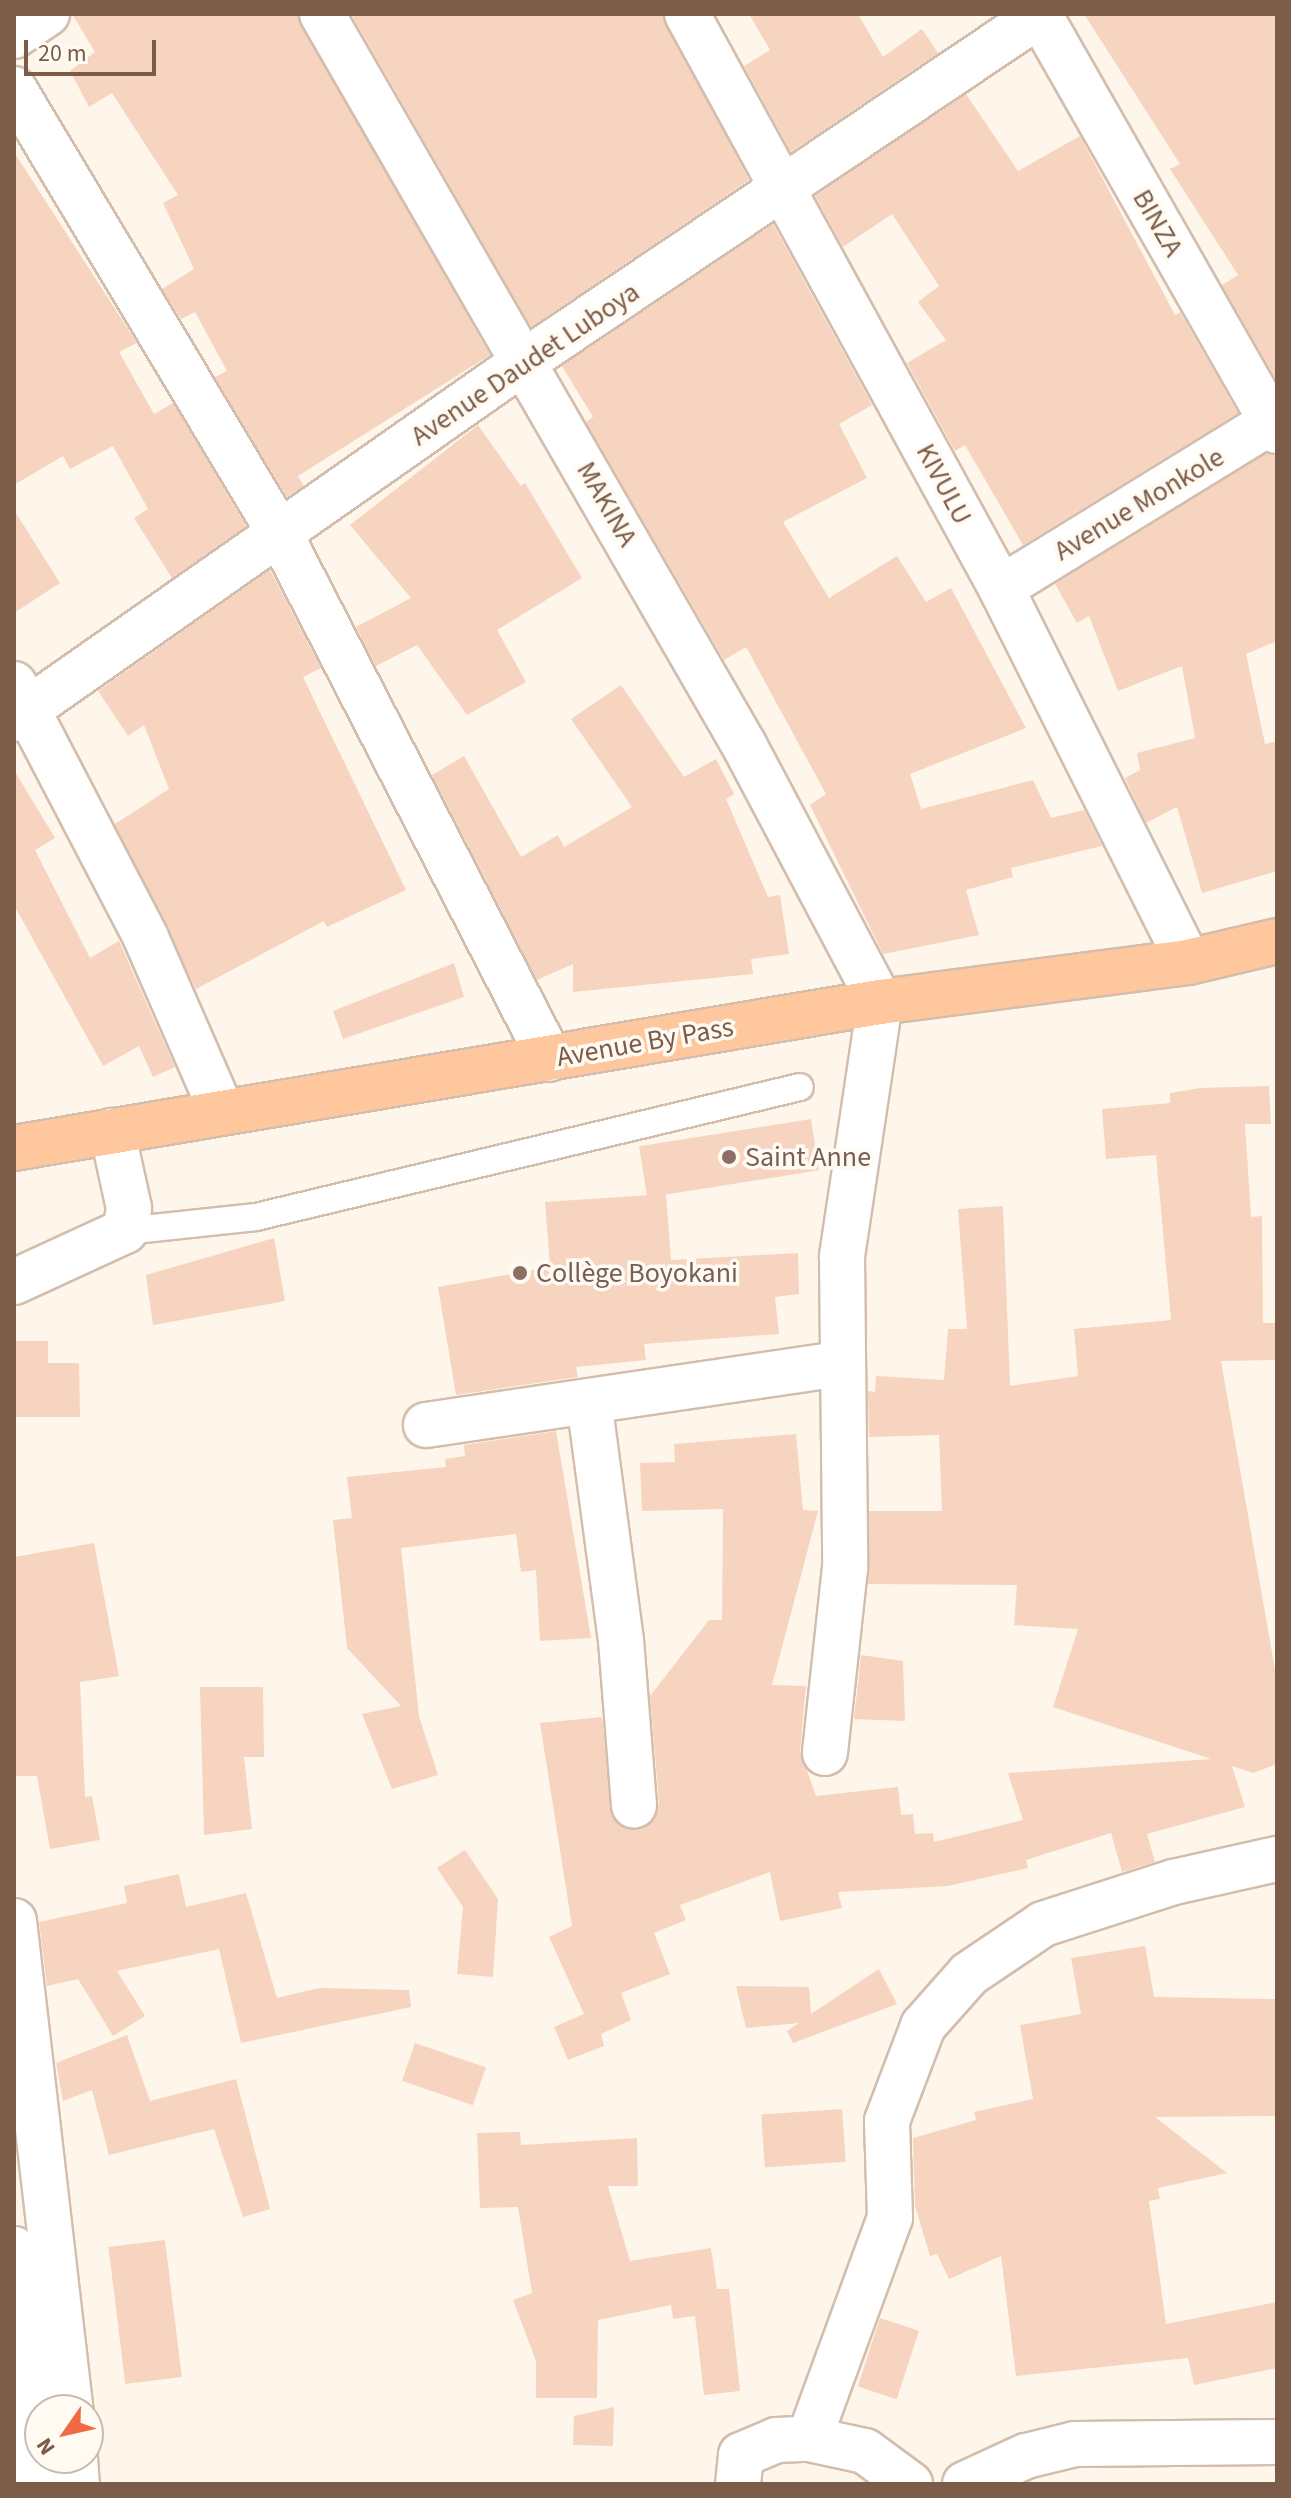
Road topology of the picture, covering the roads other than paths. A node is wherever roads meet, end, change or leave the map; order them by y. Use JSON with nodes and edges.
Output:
{"nodes":[{"id":1,"x":47,"y":14,"type":"edge"},
{"id":2,"x":322,"y":14,"type":"edge"},
{"id":3,"x":687,"y":14,"type":"edge"},
{"id":4,"x":1040,"y":14,"type":"edge"},
{"id":5,"x":14,"y":36,"type":"edge"},
{"id":6,"x":14,"y":89,"type":"edge"},
{"id":7,"x":785,"y":189,"type":"junction"},
{"id":8,"x":525,"y":361,"type":"junction"},
{"id":9,"x":1275,"y":424,"type":"edge"},
{"id":10,"x":280,"y":534,"type":"junction"},
{"id":11,"x":1001,"y":588,"type":"junction"},
{"id":12,"x":19,"y":704,"type":"edge"},
{"id":13,"x":1277,"y":941,"type":"edge"},
{"id":14,"x":1188,"y":962,"type":"junction"},
{"id":15,"x":880,"y":1002,"type":"junction"},
{"id":16,"x":550,"y":1059,"type":"junction"},
{"id":17,"x":800,"y":1087,"type":"dead end"},
{"id":18,"x":221,"y":1110,"type":"junction"},
{"id":19,"x":112,"y":1131,"type":"junction"},
{"id":20,"x":14,"y":1148,"type":"edge"},
{"id":21,"x":125,"y":1231,"type":"junction"},
{"id":22,"x":14,"y":1282,"type":"edge"},
{"id":23,"x":839,"y":1364,"type":"junction"},
{"id":24,"x":589,"y":1401,"type":"junction"},
{"id":25,"x":426,"y":1425,"type":"dead end"},
{"id":26,"x":825,"y":1753,"type":"dead end"},
{"id":27,"x":634,"y":1805,"type":"dead end"},
{"id":28,"x":1277,"y":1859,"type":"edge"},
{"id":29,"x":14,"y":1921,"type":"edge"},
{"id":30,"x":14,"y":2249,"type":"edge"},
{"id":31,"x":20,"y":2356,"type":"edge"},
{"id":32,"x":69,"y":2394,"type":"edge"},
{"id":33,"x":809,"y":2439,"type":"junction"},
{"id":34,"x":1277,"y":2442,"type":"edge"},
{"id":35,"x":33,"y":2484,"type":"edge"},
{"id":36,"x":738,"y":2484,"type":"edge"},
{"id":37,"x":910,"y":2484,"type":"edge"},
{"id":38,"x":965,"y":2484,"type":"edge"}],
"edges":[{"from":1,"to":5,"type":"street"},
{"from":2,"to":8,"type":"street","name":"MAKINA"},
{"from":3,"to":7,"type":"street","name":"KIVULU"},
{"from":4,"to":7,"type":"street","name":"Avenue Daudet Luboya"},
{"from":4,"to":9,"type":"street","name":"BINZA"},
{"from":6,"to":10,"type":"street"},
{"from":7,"to":8,"type":"street","name":"Avenue Daudet Luboya"},
{"from":7,"to":11,"type":"street","name":"KIVULU"},
{"from":8,"to":10,"type":"street","name":"Avenue Daudet Luboya"},
{"from":8,"to":15,"type":"street","name":"MAKINA"},
{"from":9,"to":11,"type":"street","name":"Avenue Monkole"},
{"from":10,"to":12,"type":"street","name":"Avenue Daudet Luboya"},
{"from":10,"to":16,"type":"street"},
{"from":11,"to":14,"type":"street","name":"KIVULU"},
{"from":12,"to":18,"type":"street"},
{"from":13,"to":14,"type":"highway","name":"Avenue By Pass"},
{"from":14,"to":15,"type":"highway","name":"Avenue By Pass"},
{"from":15,"to":16,"type":"highway","name":"Avenue By Pass"},
{"from":15,"to":23,"type":"street"},
{"from":16,"to":18,"type":"highway","name":"Avenue By Pass"},
{"from":17,"to":21,"type":"lane"},
{"from":18,"to":19,"type":"highway","name":"Avenue By Pass"},
{"from":19,"to":20,"type":"highway","name":"Avenue By Pass"},
{"from":19,"to":21,"type":"street"},
{"from":21,"to":22,"type":"street"},
{"from":23,"to":24,"type":"street"},
{"from":23,"to":26,"type":"street"},
{"from":24,"to":25,"type":"street"},
{"from":24,"to":27,"type":"street"},
{"from":28,"to":33,"type":"street"},
{"from":29,"to":32,"type":"street"},
{"from":30,"to":31,"type":"street"},
{"from":31,"to":35,"type":"street"},
{"from":33,"to":36,"type":"street"},
{"from":33,"to":37,"type":"street"},
{"from":34,"to":38,"type":"street"}]}
